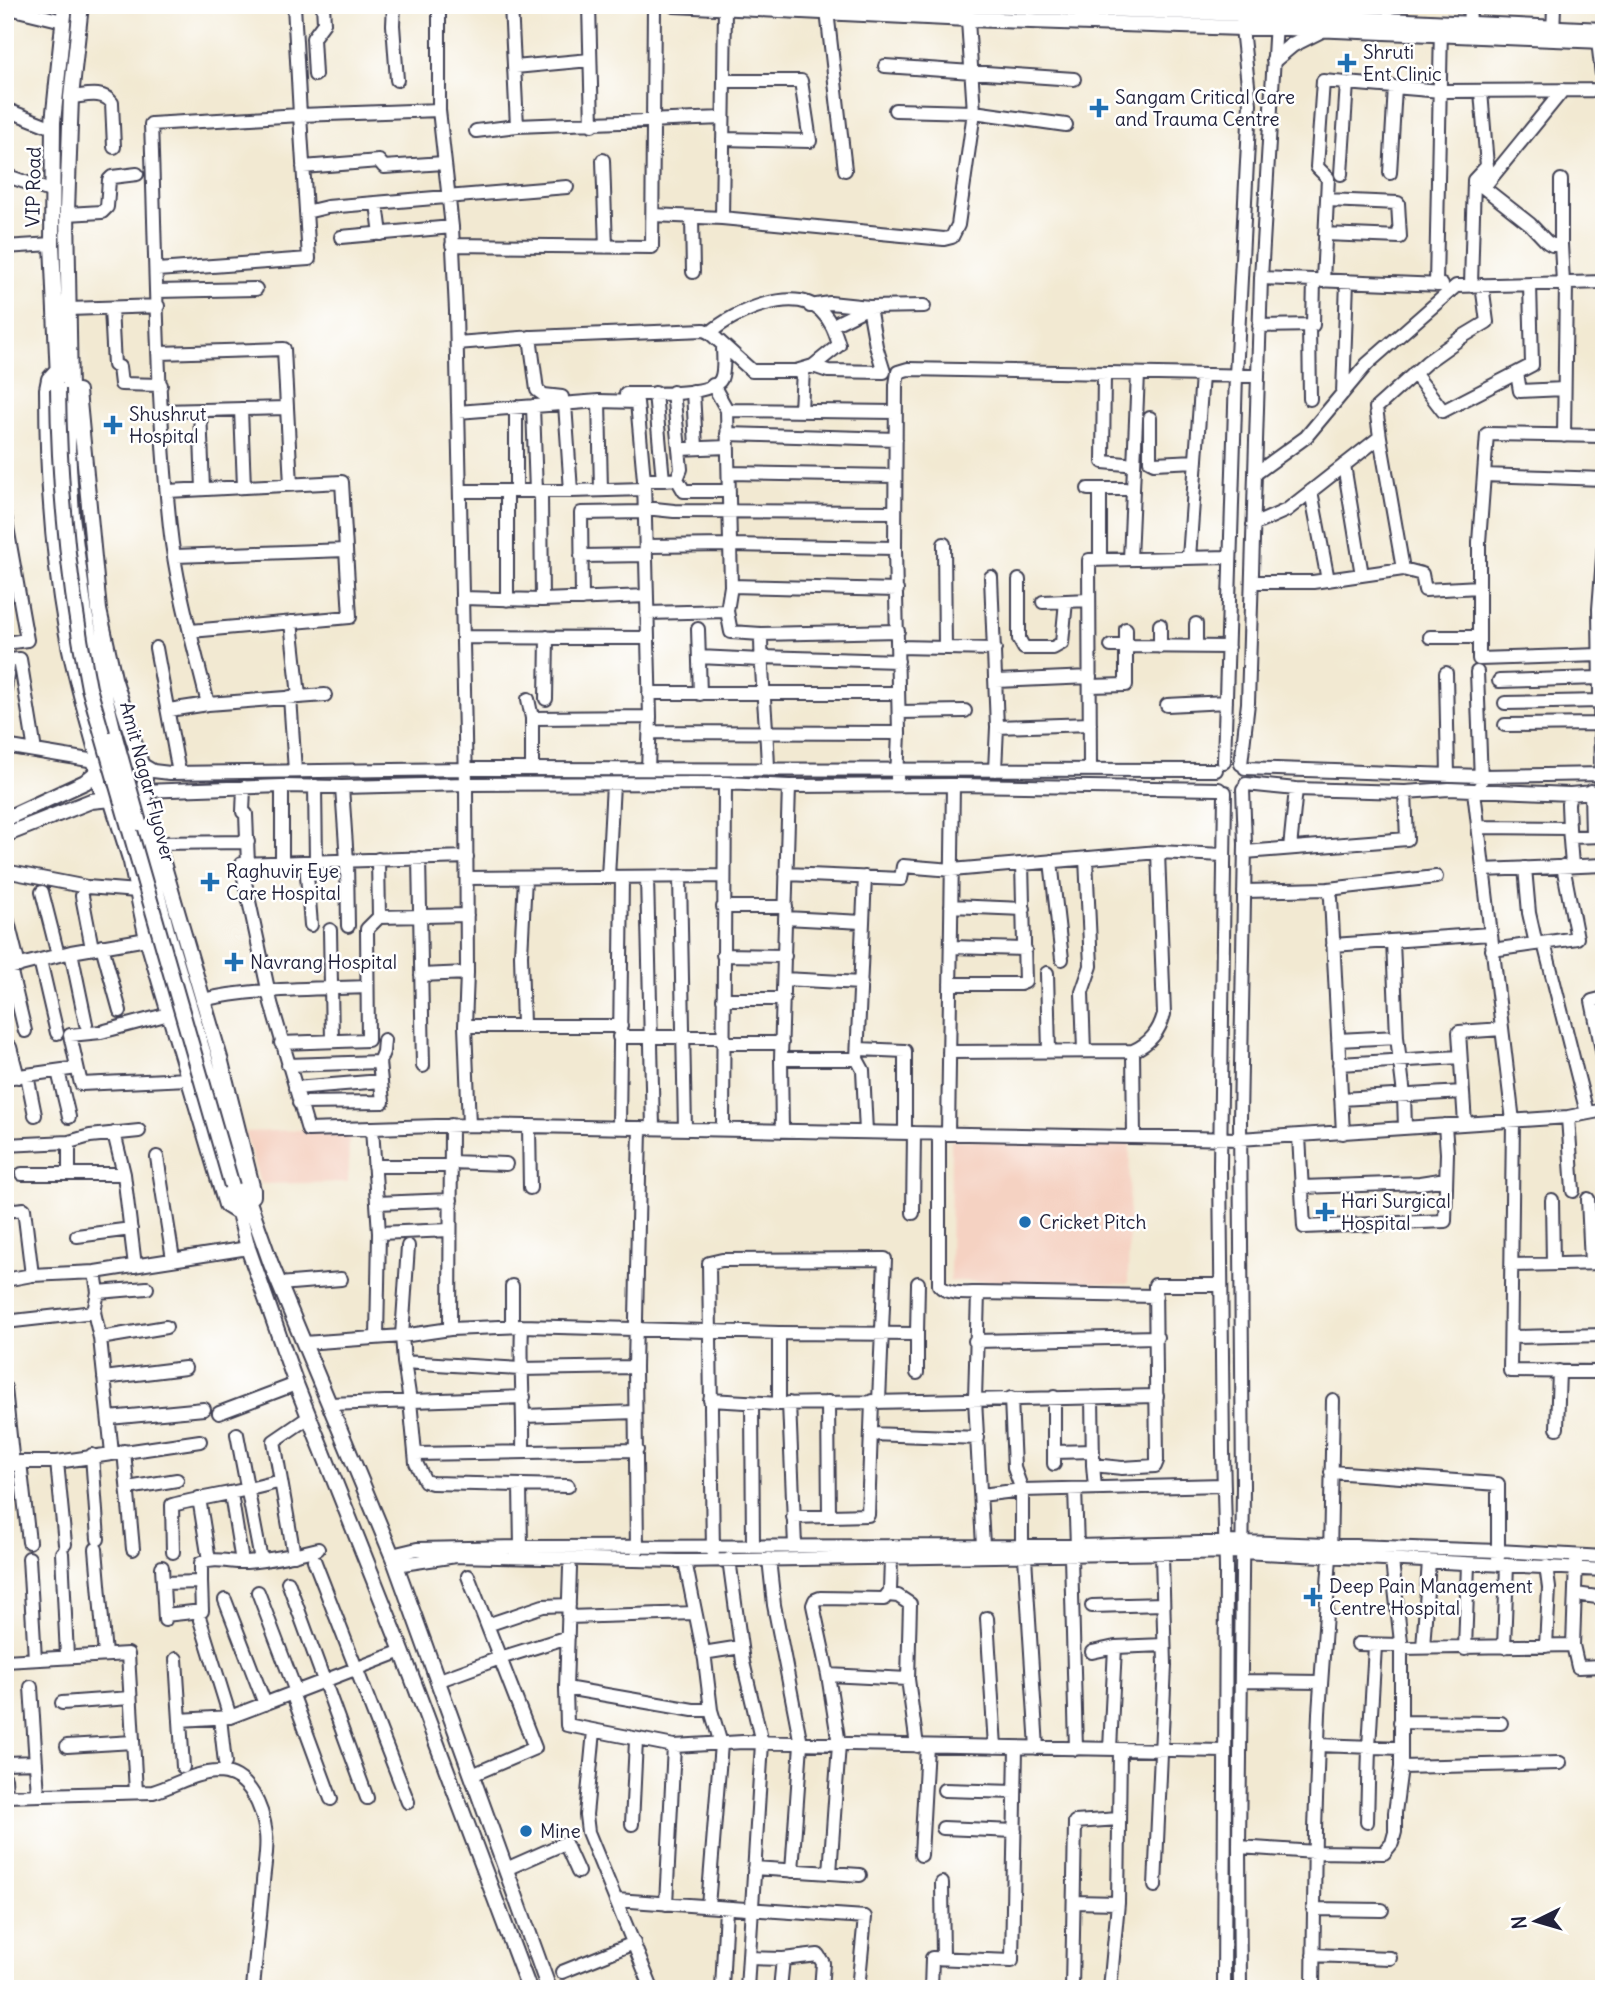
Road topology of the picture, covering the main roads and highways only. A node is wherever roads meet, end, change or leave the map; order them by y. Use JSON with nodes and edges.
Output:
{"nodes":[{"id":1,"x":65,"y":5,"type":"edge"},
{"id":2,"x":80,"y":5,"type":"edge"},
{"id":3,"x":674,"y":5,"type":"edge"},
{"id":4,"x":978,"y":5,"type":"edge"},
{"id":5,"x":828,"y":8,"type":"edge"},
{"id":6,"x":1183,"y":9,"type":"edge"},
{"id":7,"x":913,"y":10,"type":"edge"},
{"id":8,"x":967,"y":12,"type":"edge"},
{"id":9,"x":1243,"y":16,"type":"edge"},
{"id":10,"x":1277,"y":16,"type":"edge"},
{"id":11,"x":1317,"y":17,"type":"edge"},
{"id":12,"x":1441,"y":29,"type":"junction"},
{"id":13,"x":1553,"y":33,"type":"junction"},
{"id":14,"x":1602,"y":37,"type":"edge"},
{"id":15,"x":1273,"y":60,"type":"road end"},
{"id":16,"x":69,"y":356,"type":"junction"},
{"id":17,"x":58,"y":369,"type":"junction"},
{"id":18,"x":64,"y":390,"type":"junction"},
{"id":19,"x":141,"y":764,"type":"junction"},
{"id":20,"x":101,"y":769,"type":"junction"},
{"id":21,"x":142,"y":791,"type":"junction"},
{"id":22,"x":111,"y":799,"type":"junction"},
{"id":23,"x":5,"y":819,"type":"edge"},
{"id":24,"x":5,"y":835,"type":"edge"},
{"id":25,"x":245,"y":1210,"type":"junction"},
{"id":26,"x":529,"y":1989,"type":"edge"},
{"id":27,"x":549,"y":1989,"type":"edge"}],
"edges":[{"from":1,"to":17,"type":"main road","name":"VIP Road"},
{"from":2,"to":16,"type":"main road","name":"VIP Road"},
{"from":3,"to":5,"type":"main road"},
{"from":4,"to":6,"type":"main road"},
{"from":5,"to":7,"type":"main road"},
{"from":6,"to":9,"type":"main road"},
{"from":7,"to":8,"type":"main road"},
{"from":8,"to":9,"type":"main road"},
{"from":9,"to":10,"type":"main road"},
{"from":10,"to":11,"type":"main road"},
{"from":11,"to":12,"type":"main road"},
{"from":11,"to":15,"type":"main road"},
{"from":12,"to":13,"type":"main road"},
{"from":12,"to":13,"type":"main road"},
{"from":13,"to":14,"type":"main road"},
{"from":16,"to":18,"type":"main road","name":"Amit Nagar Flyover"},
{"from":16,"to":19,"type":"main road"},
{"from":17,"to":18,"type":"main road","name":"Amit Nagar Flyover"},
{"from":17,"to":20,"type":"main road"},
{"from":18,"to":25,"type":"main road","name":"Amit Nagar Flyover","bridge":true},
{"from":19,"to":20,"type":"main road"},
{"from":19,"to":21,"type":"main road"},
{"from":20,"to":22,"type":"main road"},
{"from":20,"to":23,"type":"main road"},
{"from":21,"to":22,"type":"main road"},
{"from":21,"to":25,"type":"main road"},
{"from":22,"to":24,"type":"main road"},
{"from":22,"to":25,"type":"main road"},
{"from":25,"to":26,"type":"main road"},
{"from":25,"to":27,"type":"main road"}]}
